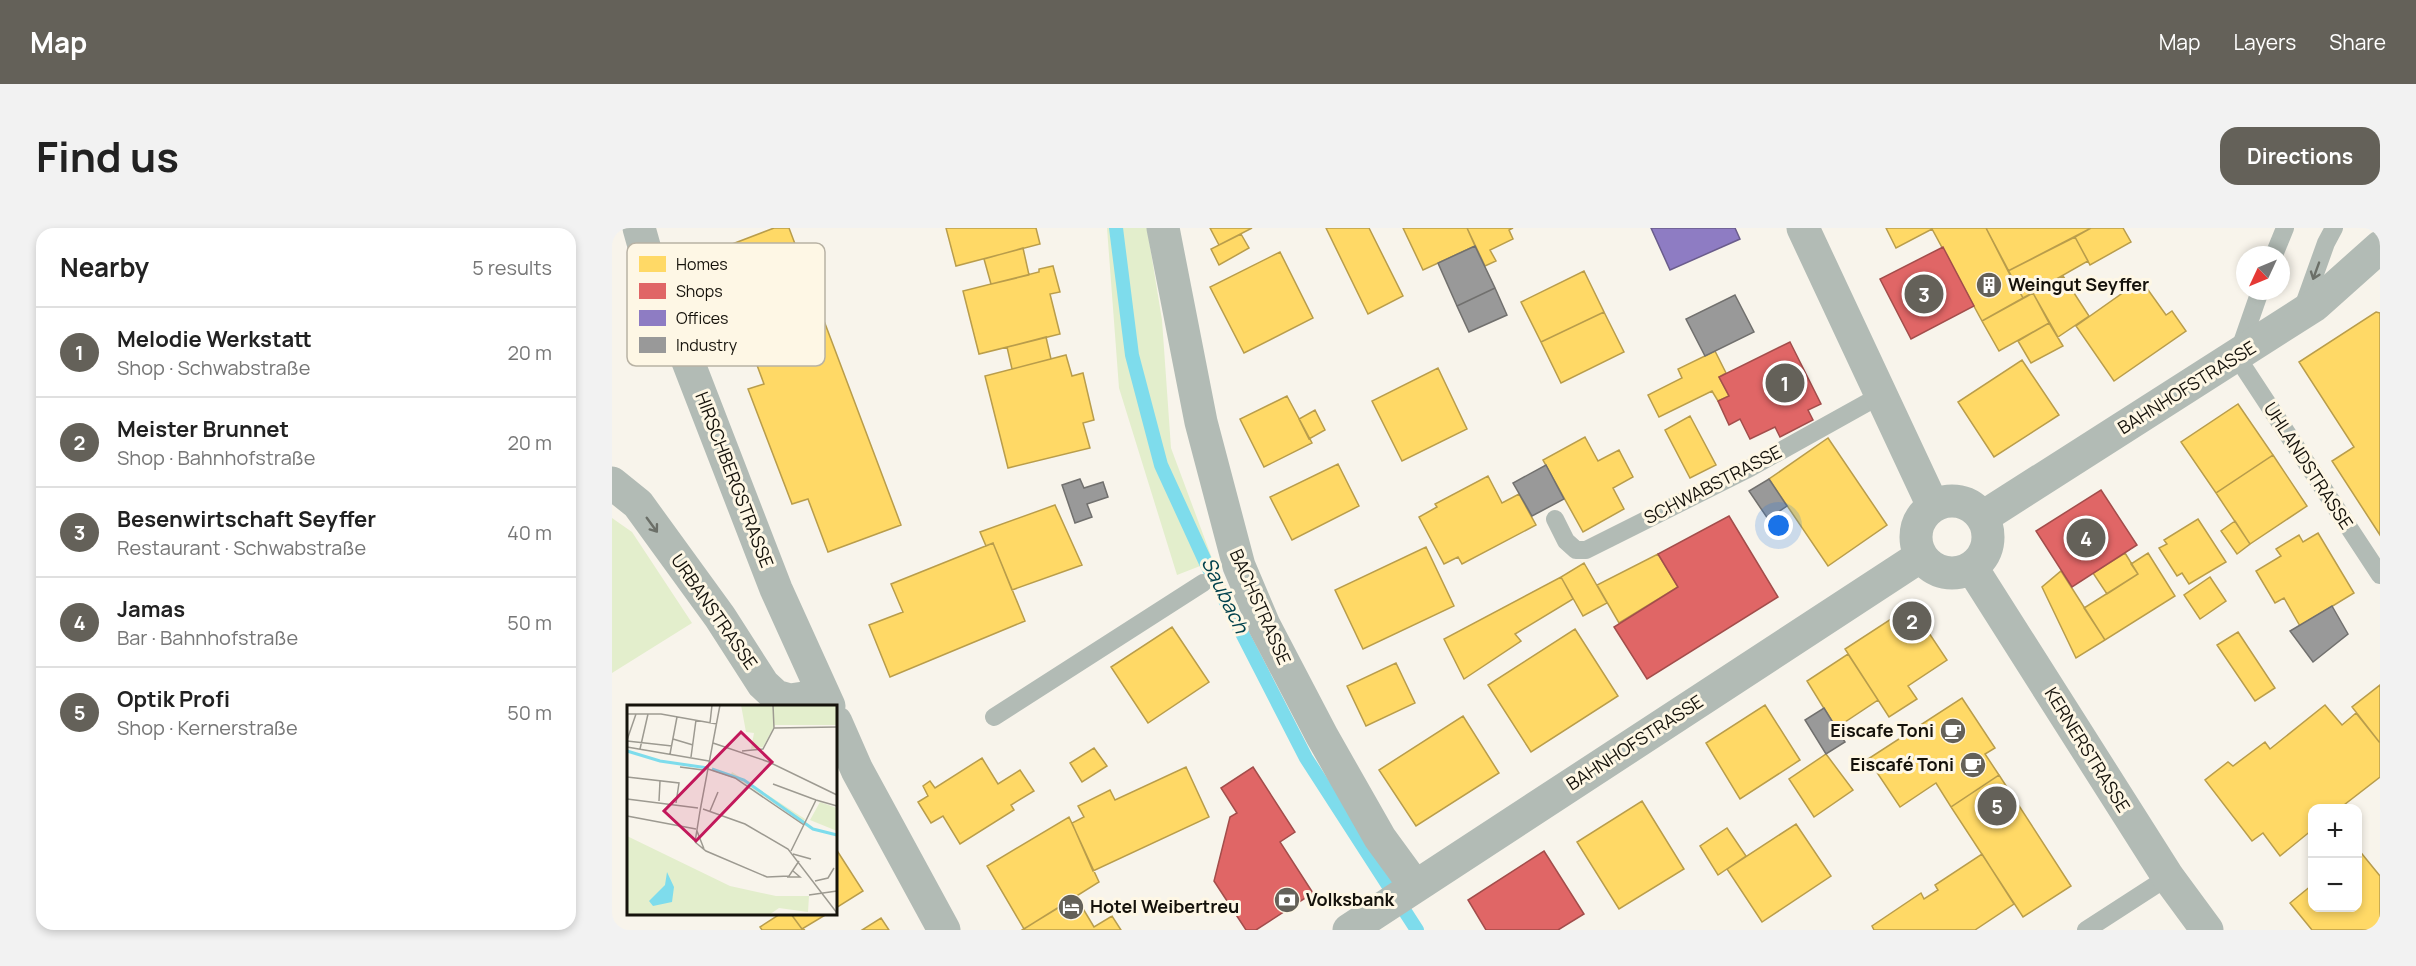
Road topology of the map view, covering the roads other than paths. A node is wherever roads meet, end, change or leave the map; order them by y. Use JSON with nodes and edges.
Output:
{"nodes":[{"id":1,"x":639,"y":228,"type":"edge"},
{"id":2,"x":1163,"y":228,"type":"edge"},
{"id":3,"x":1803,"y":228,"type":"edge"},
{"id":4,"x":2285,"y":228,"type":"edge"},
{"id":5,"x":2334,"y":228,"type":"edge"},
{"id":6,"x":643,"y":243,"type":"edge"},
{"id":7,"x":2278,"y":246,"type":"edge"},
{"id":8,"x":2380,"y":247,"type":"edge"},
{"id":9,"x":2257,"y":300,"type":"edge"},
{"id":10,"x":2299,"y":316,"type":"junction"},
{"id":11,"x":2237,"y":357,"type":"junction"},
{"id":12,"x":690,"y":366,"type":"edge"},
{"id":13,"x":1881,"y":395,"type":"junction"},
{"id":14,"x":612,"y":483,"type":"edge"},
{"id":15,"x":1933,"y":506,"type":"junction"},
{"id":16,"x":1983,"y":517,"type":"junction"},
{"id":17,"x":1554,"y":519,"type":"dead end"},
{"id":18,"x":1921,"y":556,"type":"junction"},
{"id":19,"x":1972,"y":568,"type":"junction"},
{"id":20,"x":2380,"y":575,"type":"edge"},
{"id":21,"x":1203,"y":583,"type":"dead end"},
{"id":22,"x":814,"y":705,"type":"edge"},
{"id":23,"x":828,"y":705,"type":"edge"},
{"id":24,"x":994,"y":717,"type":"dead end"},
{"id":25,"x":837,"y":726,"type":"edge"},
{"id":26,"x":2168,"y":877,"type":"junction"},
{"id":27,"x":1411,"y":889,"type":"junction"},
{"id":28,"x":944,"y":930,"type":"edge"},
{"id":29,"x":1348,"y":930,"type":"edge"},
{"id":30,"x":2086,"y":930,"type":"edge"},
{"id":31,"x":2207,"y":930,"type":"edge"}],
"edges":[{"from":1,"to":6,"type":"street","name":"HIRSCHBERGSTRASSE"},
{"from":2,"to":27,"type":"street","name":"BACHSTRASSE"},
{"from":3,"to":13,"type":"street"},
{"from":4,"to":7,"type":"lane"},
{"from":5,"to":10,"type":"lane","one_way":true},
{"from":8,"to":10,"type":"street","name":"BAHNHOFSTRASSE"},
{"from":9,"to":11,"type":"lane"},
{"from":10,"to":11,"type":"street","name":"BAHNHOFSTRASSE"},
{"from":11,"to":16,"type":"street","name":"BAHNHOFSTRASSE"},
{"from":11,"to":20,"type":"lane","name":"UHLANDSTRASSE"},
{"from":12,"to":23,"type":"street","name":"HIRSCHBERGSTRASSE"},
{"from":13,"to":15,"type":"street"},
{"from":13,"to":17,"type":"lane","name":"SCHWABSTRASSE"},
{"from":14,"to":22,"type":"street","name":"URBANSTRASSE","one_way":true},
{"from":15,"to":16,"type":"street"},
{"from":15,"to":18,"type":"street"},
{"from":16,"to":19,"type":"street"},
{"from":18,"to":19,"type":"street"},
{"from":18,"to":27,"type":"street","name":"BAHNHOFSTRASSE"},
{"from":19,"to":26,"type":"street","name":"KERNERSTRASSE"},
{"from":21,"to":24,"type":"lane"},
{"from":25,"to":28,"type":"street"},
{"from":26,"to":30,"type":"lane"},
{"from":26,"to":31,"type":"street","name":"KERNERSTRASSE"},
{"from":27,"to":29,"type":"street","name":"BAHNHOFSTRASSE"}]}
